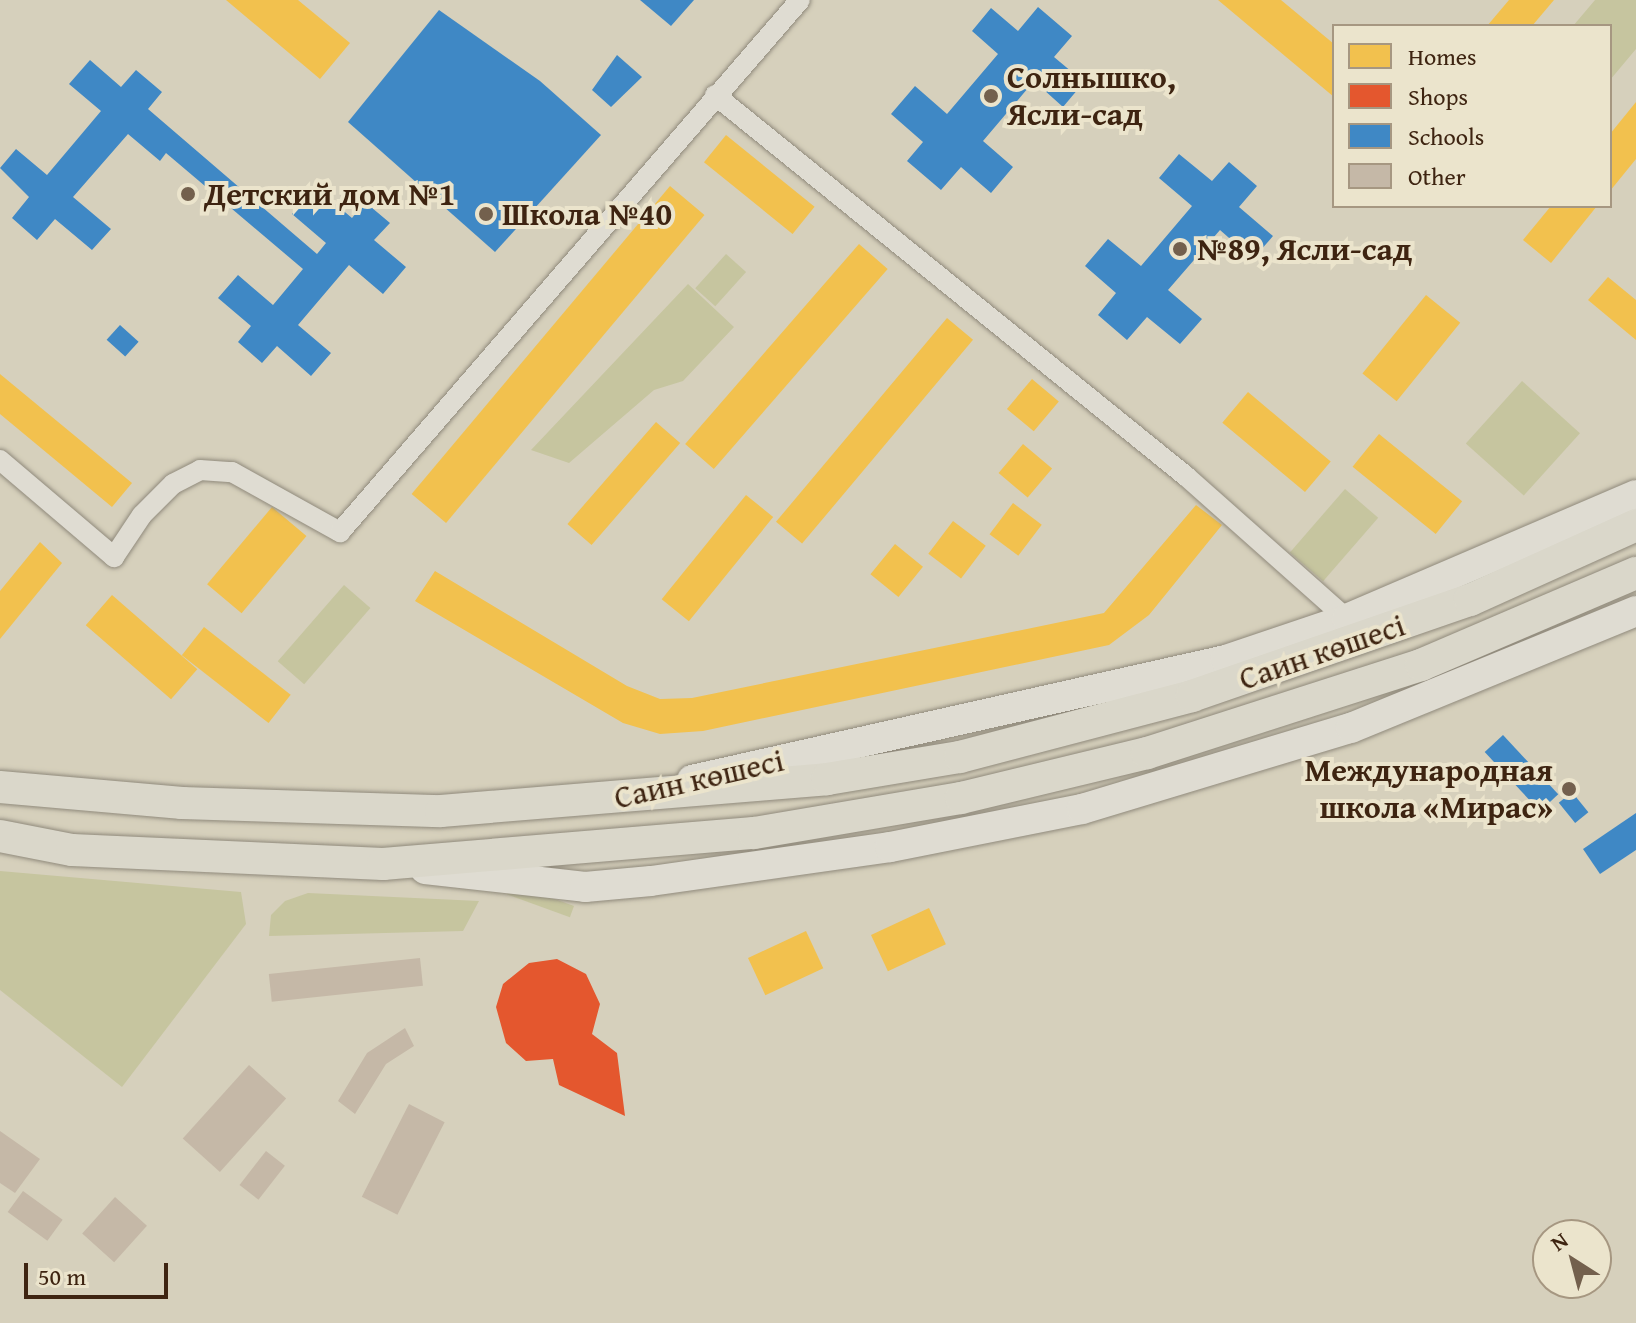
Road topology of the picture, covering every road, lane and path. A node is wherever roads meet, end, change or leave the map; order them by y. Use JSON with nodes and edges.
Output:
{"nodes":[{"id":1,"x":800,"y":0,"type":"edge"},
{"id":2,"x":715,"y":95,"type":"junction"},
{"id":3,"x":0,"y":460,"type":"edge"},
{"id":4,"x":1636,"y":495,"type":"edge"},
{"id":5,"x":1636,"y":525,"type":"edge"},
{"id":6,"x":1636,"y":573,"type":"edge"},
{"id":7,"x":1636,"y":611,"type":"edge"},
{"id":8,"x":1347,"y":619,"type":"junction"},
{"id":9,"x":0,"y":787,"type":"edge"},
{"id":10,"x":599,"y":802,"type":"junction"},
{"id":11,"x":0,"y":836,"type":"edge"},
{"id":12,"x":0,"y":850,"type":"edge"},
{"id":13,"x":72,"y":850,"type":"junction"},
{"id":14,"x":383,"y":864,"type":"junction"}],
"edges":[{"from":1,"to":2,"type":"street"},
{"from":2,"to":3,"type":"street"},
{"from":2,"to":8,"type":"street"},
{"from":4,"to":8,"type":"street","name":"Саин көшесі"},
{"from":5,"to":10,"type":"main road","name":"Саин көшесі"},
{"from":6,"to":14,"type":"main road","name":"Саин көшесі"},
{"from":7,"to":14,"type":"street","name":"Саин көшесі"},
{"from":8,"to":10,"type":"street","name":"Саин көшесі"},
{"from":9,"to":10,"type":"main road"},
{"from":11,"to":13,"type":"main road","name":"Саин көшесі"},
{"from":12,"to":13,"type":"street"},
{"from":13,"to":14,"type":"main road","name":"Саин көшесі"}]}
